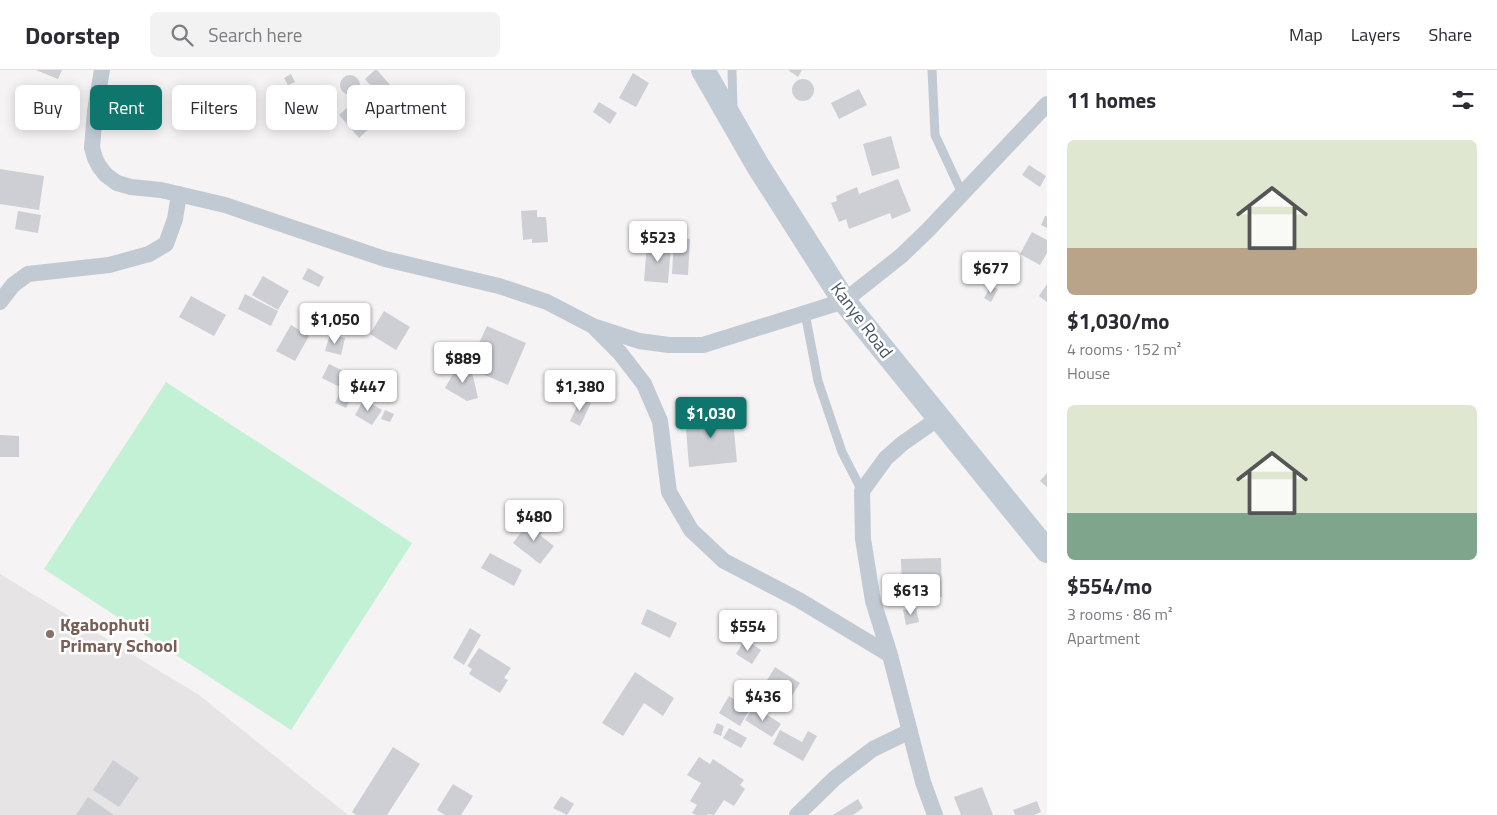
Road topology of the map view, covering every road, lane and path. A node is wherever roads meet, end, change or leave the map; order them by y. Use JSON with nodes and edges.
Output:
{"nodes":[{"id":1,"x":102,"y":70,"type":"edge"},
{"id":2,"x":703,"y":70,"type":"edge"},
{"id":3,"x":732,"y":70,"type":"edge"},
{"id":4,"x":932,"y":70,"type":"edge"},
{"id":5,"x":1047,"y":104,"type":"edge"},
{"id":6,"x":734,"y":123,"type":"junction"},
{"id":7,"x":962,"y":193,"type":"junction"},
{"id":8,"x":179,"y":194,"type":"junction"},
{"id":9,"x":844,"y":301,"type":"junction"},
{"id":10,"x":0,"y":302,"type":"edge"},
{"id":11,"x":805,"y":313,"type":"junction"},
{"id":12,"x":593,"y":326,"type":"junction"},
{"id":13,"x":939,"y":418,"type":"junction"},
{"id":14,"x":862,"y":490,"type":"junction"},
{"id":15,"x":1047,"y":552,"type":"edge"},
{"id":16,"x":890,"y":655,"type":"junction"},
{"id":17,"x":910,"y":731,"type":"junction"},
{"id":18,"x":797,"y":815,"type":"edge"},
{"id":19,"x":935,"y":815,"type":"edge"}],
"edges":[{"from":1,"to":8,"type":"street"},
{"from":2,"to":6,"type":"main road","name":"Kanye Road"},
{"from":3,"to":6,"type":"lane"},
{"from":4,"to":7,"type":"lane"},
{"from":5,"to":7,"type":"street"},
{"from":6,"to":9,"type":"main road","name":"Kanye Road"},
{"from":7,"to":9,"type":"street"},
{"from":8,"to":10,"type":"street"},
{"from":8,"to":12,"type":"street"},
{"from":9,"to":11,"type":"street"},
{"from":9,"to":13,"type":"main road","name":"Kanye Road"},
{"from":11,"to":12,"type":"street"},
{"from":11,"to":14,"type":"lane"},
{"from":12,"to":16,"type":"street"},
{"from":13,"to":14,"type":"street"},
{"from":13,"to":15,"type":"main road","name":"Kanye Road"},
{"from":14,"to":16,"type":"street"},
{"from":16,"to":17,"type":"street"},
{"from":17,"to":18,"type":"street"},
{"from":17,"to":19,"type":"street"}]}
